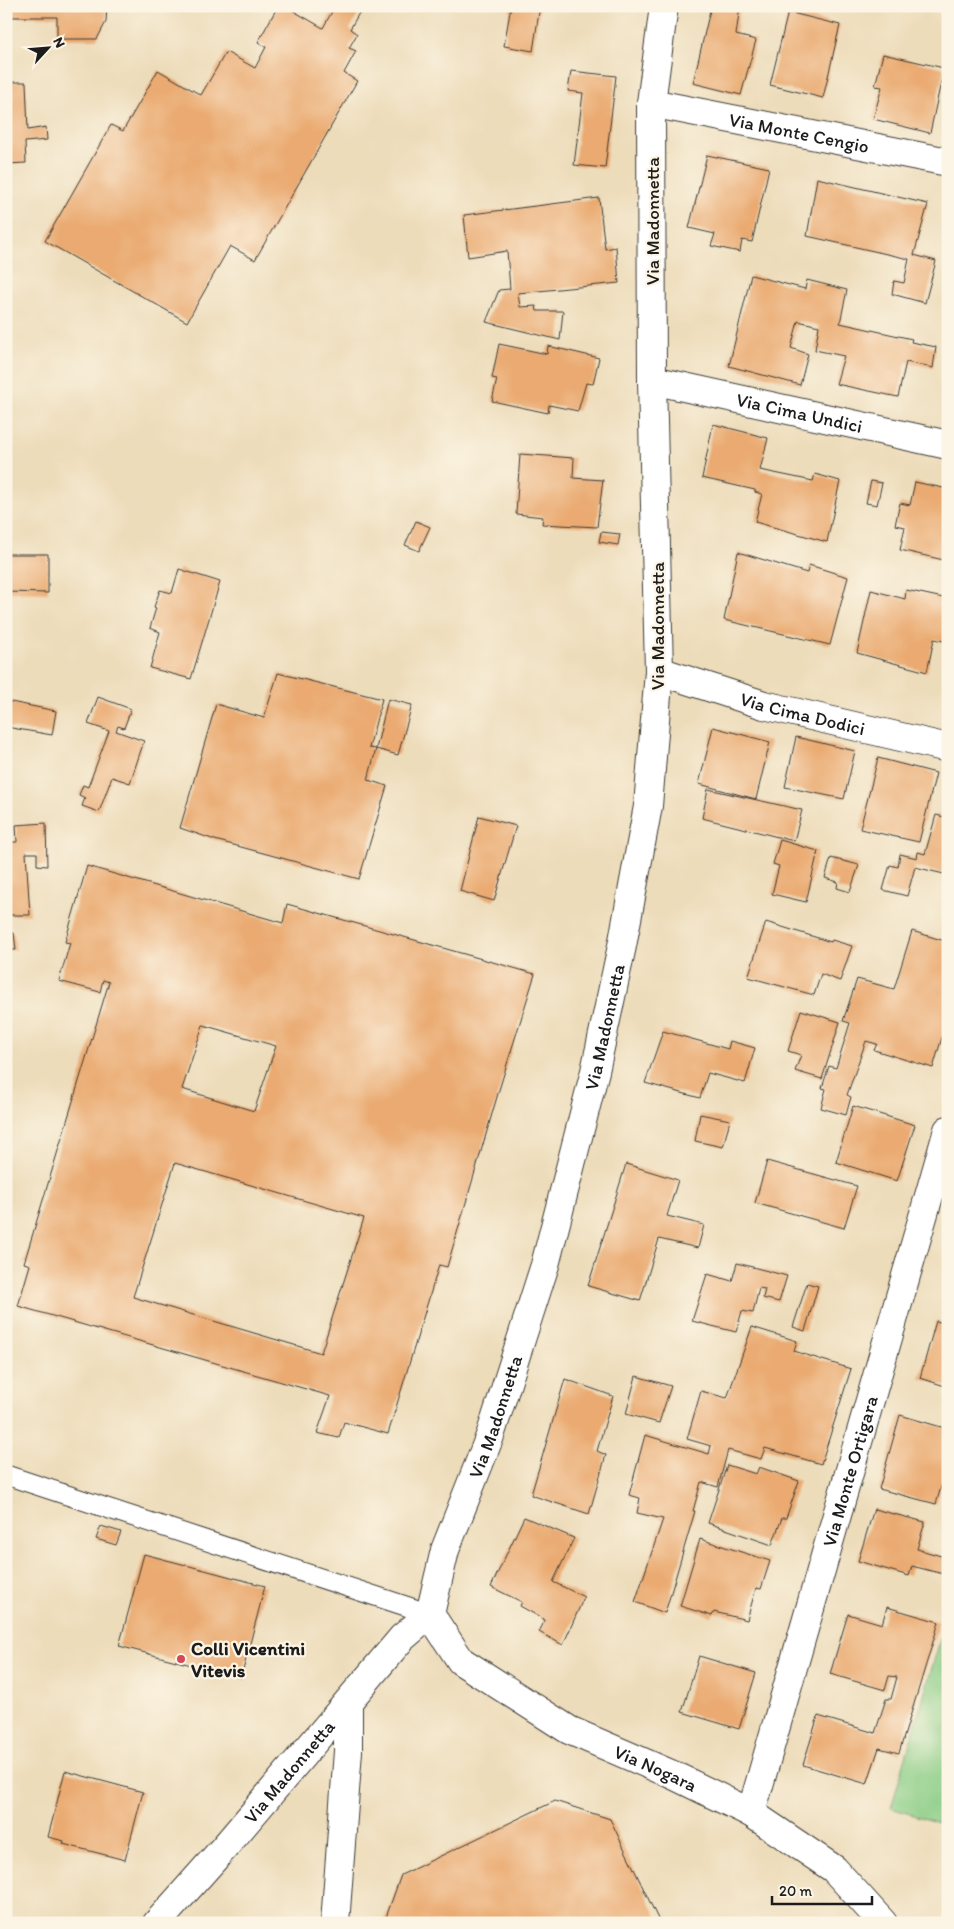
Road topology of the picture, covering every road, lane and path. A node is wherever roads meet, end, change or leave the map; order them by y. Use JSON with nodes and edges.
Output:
{"nodes":[{"id":1,"x":664,"y":6,"type":"edge"},
{"id":2,"x":651,"y":103,"type":"junction"},
{"id":3,"x":948,"y":162,"type":"edge"},
{"id":4,"x":652,"y":380,"type":"junction"},
{"id":5,"x":948,"y":445,"type":"edge"},
{"id":6,"x":659,"y":671,"type":"junction"},
{"id":7,"x":948,"y":748,"type":"edge"},
{"id":8,"x":948,"y":1130,"type":"edge"},
{"id":9,"x":6,"y":1475,"type":"edge"},
{"id":10,"x":430,"y":1614,"type":"junction"},
{"id":11,"x":348,"y":1702,"type":"junction"},
{"id":12,"x":751,"y":1812,"type":"junction"},
{"id":13,"x":335,"y":1922,"type":"edge"},
{"id":14,"x":157,"y":1923,"type":"edge"},
{"id":15,"x":883,"y":1923,"type":"edge"}],
"edges":[{"from":1,"to":2,"type":"street","name":"Via Madonnetta"},
{"from":2,"to":3,"type":"street","name":"Via Monte Cengio"},
{"from":2,"to":4,"type":"street","name":"Via Madonnetta"},
{"from":4,"to":5,"type":"street","name":"Via Cima Undici"},
{"from":4,"to":6,"type":"street","name":"Via Madonnetta"},
{"from":6,"to":7,"type":"street","name":"Via Cima Dodici"},
{"from":6,"to":10,"type":"street","name":"Via Madonnetta"},
{"from":8,"to":12,"type":"street","name":"Via Monte Ortigara"},
{"from":9,"to":10,"type":"lane"},
{"from":10,"to":11,"type":"street","name":"Via Madonnetta"},
{"from":10,"to":12,"type":"street","name":"Via Nogara"},
{"from":11,"to":13,"type":"street"},
{"from":11,"to":14,"type":"street","name":"Via Madonnetta"},
{"from":12,"to":15,"type":"street","name":"Via Nogara"}]}
